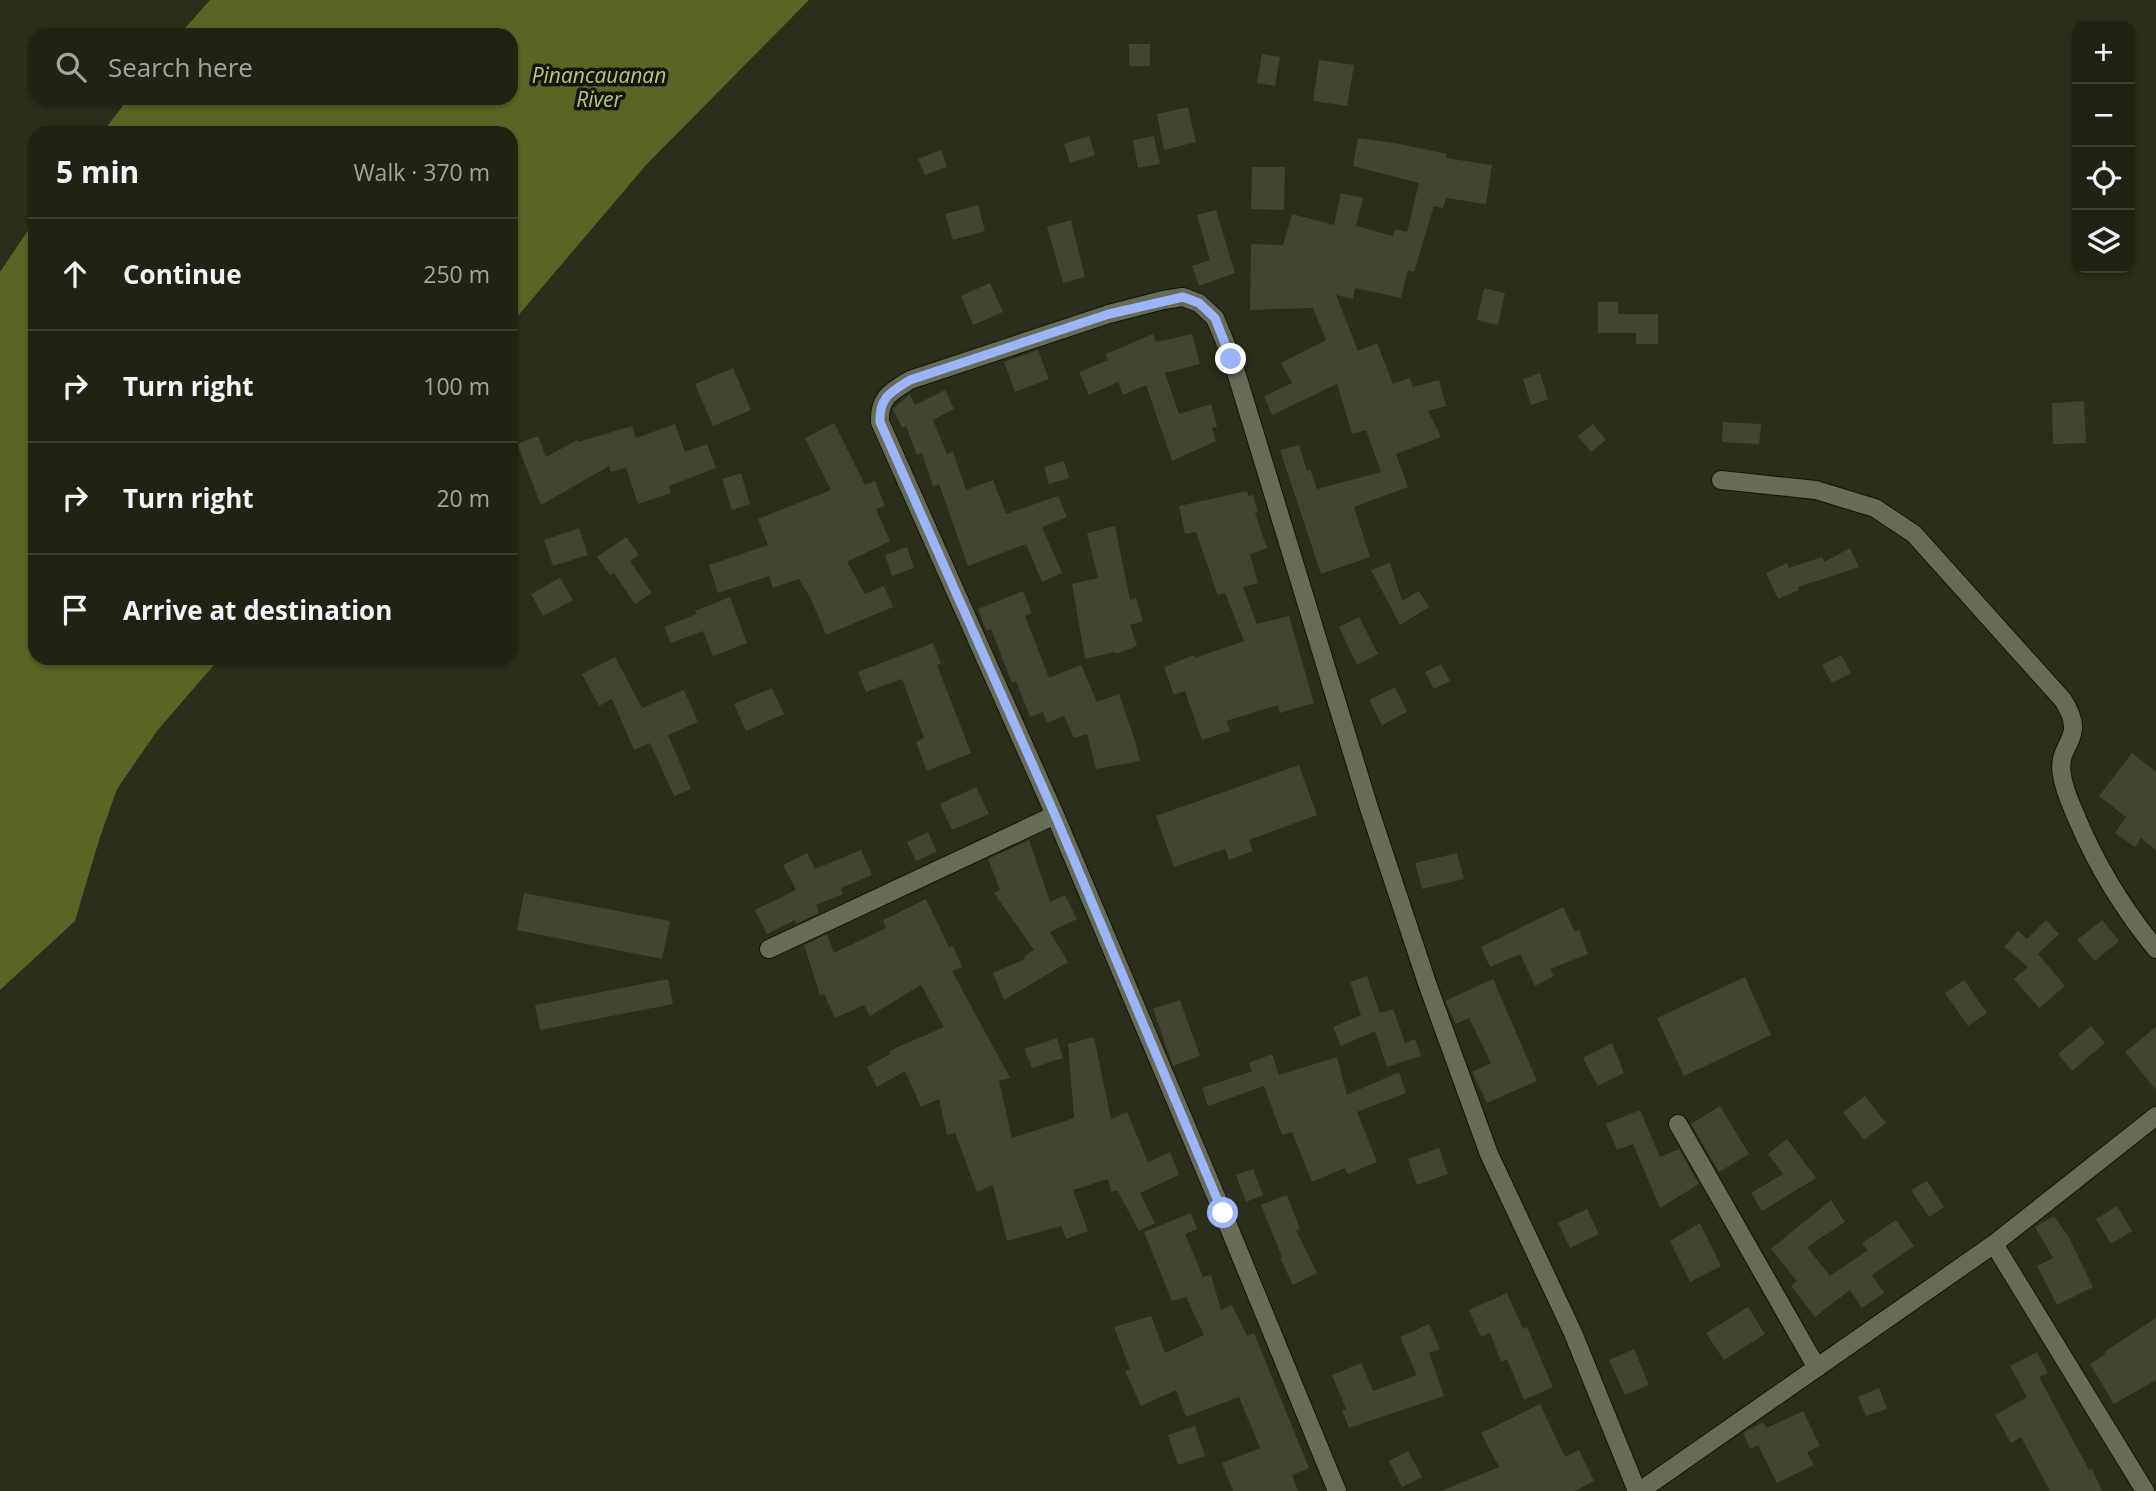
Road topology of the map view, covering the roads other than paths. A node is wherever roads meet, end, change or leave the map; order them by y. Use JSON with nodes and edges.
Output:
{"nodes":[{"id":1,"x":1721,"y":480,"type":"dead end"},
{"id":2,"x":1055,"y":815,"type":"junction"},
{"id":3,"x":769,"y":949,"type":"dead end"},
{"id":4,"x":2156,"y":949,"type":"edge"},
{"id":5,"x":2156,"y":1116,"type":"edge"},
{"id":6,"x":1678,"y":1124,"type":"dead end"},
{"id":7,"x":1994,"y":1244,"type":"junction"},
{"id":8,"x":1817,"y":1368,"type":"junction"},
{"id":9,"x":1337,"y":1491,"type":"edge"},
{"id":10,"x":1639,"y":1491,"type":"edge"},
{"id":11,"x":2145,"y":1491,"type":"edge"}],
"edges":[{"from":1,"to":4,"type":"street"},
{"from":2,"to":3,"type":"street"},
{"from":2,"to":9,"type":"street"},
{"from":2,"to":10,"type":"street"},
{"from":5,"to":7,"type":"street"},
{"from":6,"to":8,"type":"street"},
{"from":7,"to":8,"type":"street"},
{"from":7,"to":11,"type":"street"},
{"from":8,"to":10,"type":"street"}]}
